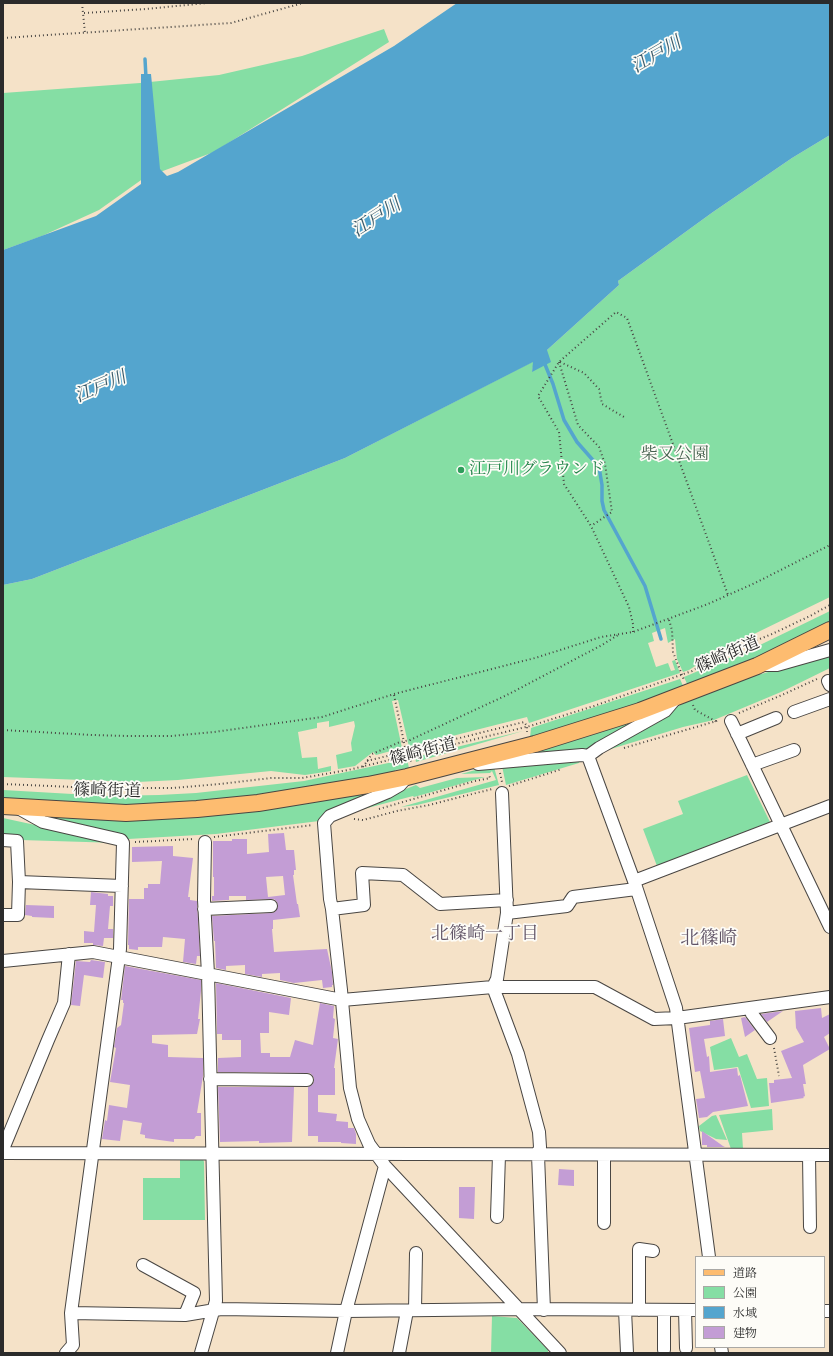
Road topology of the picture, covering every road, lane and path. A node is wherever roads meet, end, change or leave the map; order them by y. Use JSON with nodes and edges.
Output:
{"nodes":[{"id":1,"x":82,"y":3,"type":"edge"},
{"id":2,"x":207,"y":3,"type":"edge"},
{"id":3,"x":303,"y":3,"type":"edge"},
{"id":4,"x":84,"y":13,"type":"junction"},
{"id":5,"x":85,"y":33,"type":"junction"},
{"id":6,"x":3,"y":38,"type":"edge"},
{"id":7,"x":559,"y":362,"type":"junction"},
{"id":8,"x":624,"y":417,"type":"dead end"},
{"id":9,"x":590,"y":526,"type":"junction"},
{"id":10,"x":830,"y":545,"type":"edge"},
{"id":11,"x":728,"y":595,"type":"junction"},
{"id":12,"x":830,"y":605,"type":"edge"},
{"id":13,"x":668,"y":619,"type":"junction"},
{"id":14,"x":830,"y":630,"type":"edge"},
{"id":15,"x":633,"y":632,"type":"junction"},
{"id":16,"x":619,"y":635,"type":"junction"},
{"id":17,"x":830,"y":650,"type":"edge"},
{"id":18,"x":757,"y":666,"type":"junction"},
{"id":19,"x":682,"y":675,"type":"junction"},
{"id":20,"x":683,"y":678,"type":"dead end"},
{"id":21,"x":826,"y":681,"type":"edge"},
{"id":22,"x":394,"y":694,"type":"junction"},
{"id":23,"x":676,"y":698,"type":"junction"},
{"id":24,"x":830,"y":700,"type":"edge"},
{"id":25,"x":694,"y":710,"type":"dead end"},
{"id":26,"x":794,"y":712,"type":"dead end"},
{"id":27,"x":730,"y":718,"type":"junction"},
{"id":28,"x":776,"y":718,"type":"dead end"},
{"id":29,"x":717,"y":722,"type":"junction"},
{"id":30,"x":527,"y":726,"type":"junction"},
{"id":31,"x":3,"y":730,"type":"edge"},
{"id":32,"x":526,"y":733,"type":"dead end"},
{"id":33,"x":737,"y":734,"type":"junction"},
{"id":34,"x":404,"y":741,"type":"junction"},
{"id":35,"x":624,"y":748,"type":"dead end"},
{"id":36,"x":794,"y":750,"type":"dead end"},
{"id":37,"x":407,"y":751,"type":"junction"},
{"id":38,"x":588,"y":756,"type":"junction"},
{"id":39,"x":410,"y":757,"type":"junction"},
{"id":40,"x":367,"y":760,"type":"junction"},
{"id":41,"x":471,"y":761,"type":"junction"},
{"id":42,"x":752,"y":764,"type":"junction"},
{"id":43,"x":363,"y":767,"type":"junction"},
{"id":44,"x":567,"y":767,"type":"dead end"},
{"id":45,"x":482,"y":775,"type":"dead end"},
{"id":46,"x":407,"y":777,"type":"junction"},
{"id":47,"x":3,"y":784,"type":"edge"},
{"id":48,"x":502,"y":789,"type":"junction"},
{"id":49,"x":830,"y":806,"type":"edge"},
{"id":50,"x":10,"y":807,"type":"edge"},
{"id":51,"x":372,"y":811,"type":"dead end"},
{"id":52,"x":358,"y":816,"type":"dead end"},
{"id":53,"x":781,"y":824,"type":"junction"},
{"id":54,"x":317,"y":825,"type":"dead end"},
{"id":55,"x":205,"y":839,"type":"junction"},
{"id":56,"x":3,"y":840,"type":"edge"},
{"id":57,"x":129,"y":842,"type":"dead end"},
{"id":58,"x":19,"y":882,"type":"junction"},
{"id":59,"x":635,"y":885,"type":"junction"},
{"id":60,"x":122,"y":886,"type":"junction"},
{"id":61,"x":507,"y":900,"type":"junction"},
{"id":62,"x":271,"y":906,"type":"dead end"},
{"id":63,"x":204,"y":909,"type":"junction"},
{"id":64,"x":332,"y":909,"type":"junction"},
{"id":65,"x":507,"y":913,"type":"junction"},
{"id":66,"x":3,"y":915,"type":"edge"},
{"id":67,"x":830,"y":927,"type":"edge"},
{"id":68,"x":69,"y":954,"type":"junction"},
{"id":69,"x":119,"y":956,"type":"junction"},
{"id":70,"x":3,"y":961,"type":"edge"},
{"id":71,"x":208,"y":974,"type":"junction"},
{"id":72,"x":493,"y":988,"type":"junction"},
{"id":73,"x":830,"y":997,"type":"edge"},
{"id":74,"x":342,"y":1000,"type":"junction"},
{"id":75,"x":750,"y":1008,"type":"junction"},
{"id":76,"x":677,"y":1018,"type":"junction"},
{"id":77,"x":771,"y":1040,"type":"joint"},
{"id":78,"x":780,"y":1076,"type":"dead end"},
{"id":79,"x":210,"y":1079,"type":"junction"},
{"id":80,"x":308,"y":1080,"type":"dead end"},
{"id":81,"x":3,"y":1149,"type":"edge"},
{"id":82,"x":3,"y":1153,"type":"edge"},
{"id":83,"x":93,"y":1153,"type":"junction"},
{"id":84,"x":212,"y":1153,"type":"junction"},
{"id":85,"x":695,"y":1154,"type":"junction"},
{"id":86,"x":809,"y":1154,"type":"junction"},
{"id":87,"x":376,"y":1155,"type":"junction"},
{"id":88,"x":499,"y":1155,"type":"junction"},
{"id":89,"x":538,"y":1155,"type":"junction"},
{"id":90,"x":604,"y":1155,"type":"junction"},
{"id":91,"x":830,"y":1155,"type":"edge"},
{"id":92,"x":385,"y":1166,"type":"junction"},
{"id":93,"x":497,"y":1217,"type":"dead end"},
{"id":94,"x":604,"y":1223,"type":"dead end"},
{"id":95,"x":810,"y":1227,"type":"dead end"},
{"id":96,"x":653,"y":1251,"type":"dead end"},
{"id":97,"x":416,"y":1254,"type":"dead end"},
{"id":98,"x":709,"y":1256,"type":"edge"},
{"id":99,"x":143,"y":1265,"type":"dead end"},
{"id":100,"x":520,"y":1309,"type":"junction"},
{"id":101,"x":214,"y":1310,"type":"junction"},
{"id":102,"x":411,"y":1310,"type":"junction"},
{"id":103,"x":544,"y":1310,"type":"junction"},
{"id":104,"x":625,"y":1310,"type":"junction"},
{"id":105,"x":639,"y":1310,"type":"junction"},
{"id":106,"x":664,"y":1310,"type":"junction"},
{"id":107,"x":691,"y":1310,"type":"edge"},
{"id":108,"x":346,"y":1311,"type":"junction"},
{"id":109,"x":71,"y":1313,"type":"junction"},
{"id":110,"x":185,"y":1315,"type":"junction"},
{"id":111,"x":686,"y":1348,"type":"dead end"},
{"id":112,"x":664,"y":1350,"type":"dead end"},
{"id":113,"x":558,"y":1352,"type":"edge"},
{"id":114,"x":66,"y":1353,"type":"edge"},
{"id":115,"x":201,"y":1353,"type":"edge"},
{"id":116,"x":337,"y":1353,"type":"edge"},
{"id":117,"x":399,"y":1353,"type":"edge"},
{"id":118,"x":627,"y":1353,"type":"edge"}],
"edges":[{"from":1,"to":4,"type":"path"},
{"from":2,"to":4,"type":"path"},
{"from":3,"to":5,"type":"path"},
{"from":4,"to":5,"type":"path"},
{"from":5,"to":6,"type":"path"},
{"from":7,"to":8,"type":"path"},
{"from":7,"to":9,"type":"path"},
{"from":7,"to":9,"type":"path"},
{"from":7,"to":11,"type":"path"},
{"from":9,"to":15,"type":"path"},
{"from":10,"to":11,"type":"path"},
{"from":11,"to":13,"type":"path"},
{"from":12,"to":19,"type":"path"},
{"from":13,"to":15,"type":"path"},
{"from":13,"to":19,"type":"path"},
{"from":14,"to":18,"type":"main road","name":"篠崎街道"},
{"from":15,"to":16,"type":"path"},
{"from":16,"to":22,"type":"path"},
{"from":16,"to":34,"type":"path"},
{"from":17,"to":18,"type":"street"},
{"from":18,"to":23,"type":"main road","name":"篠崎街道"},
{"from":19,"to":20,"type":"path"},
{"from":19,"to":30,"type":"path"},
{"from":21,"to":27,"type":"path"},
{"from":22,"to":31,"type":"path"},
{"from":22,"to":34,"type":"path"},
{"from":23,"to":38,"type":"street"},
{"from":23,"to":41,"type":"main road","name":"篠崎街道"},
{"from":24,"to":26,"type":"street"},
{"from":25,"to":29,"type":"path"},
{"from":27,"to":29,"type":"path"},
{"from":27,"to":33,"type":"street"},
{"from":28,"to":33,"type":"street"},
{"from":29,"to":35,"type":"path"},
{"from":30,"to":32,"type":"path"},
{"from":30,"to":37,"type":"path"},
{"from":30,"to":39,"type":"path"},
{"from":33,"to":42,"type":"street"},
{"from":34,"to":37,"type":"path"},
{"from":34,"to":40,"type":"path"},
{"from":36,"to":42,"type":"street"},
{"from":37,"to":39,"type":"path"},
{"from":37,"to":40,"type":"path"},
{"from":38,"to":41,"type":"street"},
{"from":38,"to":59,"type":"street"},
{"from":39,"to":43,"type":"path"},
{"from":40,"to":43,"type":"path"},
{"from":41,"to":46,"type":"main road","name":"篠崎街道"},
{"from":42,"to":53,"type":"street"},
{"from":43,"to":47,"type":"path"},
{"from":44,"to":48,"type":"path"},
{"from":45,"to":51,"type":"path"},
{"from":46,"to":50,"type":"main road","name":"篠崎街道"},
{"from":46,"to":64,"type":"street"},
{"from":48,"to":52,"type":"path"},
{"from":48,"to":61,"type":"street"},
{"from":49,"to":53,"type":"street"},
{"from":50,"to":60,"type":"street"},
{"from":53,"to":59,"type":"street"},
{"from":53,"to":67,"type":"street"},
{"from":54,"to":55,"type":"path"},
{"from":55,"to":57,"type":"path"},
{"from":55,"to":63,"type":"street"},
{"from":56,"to":58,"type":"street"},
{"from":58,"to":60,"type":"street"},
{"from":58,"to":66,"type":"street"},
{"from":59,"to":65,"type":"street"},
{"from":59,"to":76,"type":"street"},
{"from":60,"to":69,"type":"street"},
{"from":61,"to":64,"type":"street"},
{"from":61,"to":65,"type":"street"},
{"from":62,"to":63,"type":"street"},
{"from":63,"to":71,"type":"street"},
{"from":64,"to":74,"type":"street"},
{"from":65,"to":72,"type":"street"},
{"from":68,"to":69,"type":"street"},
{"from":68,"to":70,"type":"street"},
{"from":68,"to":81,"type":"street"},
{"from":69,"to":71,"type":"street"},
{"from":69,"to":83,"type":"street"},
{"from":71,"to":74,"type":"street"},
{"from":71,"to":79,"type":"street"},
{"from":72,"to":74,"type":"street"},
{"from":72,"to":76,"type":"street"},
{"from":72,"to":89,"type":"street"},
{"from":73,"to":75,"type":"street"},
{"from":74,"to":87,"type":"street"},
{"from":75,"to":76,"type":"street"},
{"from":75,"to":77,"type":"street"},
{"from":76,"to":85,"type":"street"},
{"from":77,"to":78,"type":"path"},
{"from":79,"to":80,"type":"street"},
{"from":79,"to":84,"type":"street"},
{"from":82,"to":83,"type":"street"},
{"from":83,"to":84,"type":"street"},
{"from":83,"to":109,"type":"street"},
{"from":84,"to":87,"type":"street"},
{"from":84,"to":101,"type":"street"},
{"from":85,"to":86,"type":"street"},
{"from":85,"to":90,"type":"street"},
{"from":85,"to":98,"type":"street"},
{"from":86,"to":91,"type":"street"},
{"from":86,"to":95,"type":"street"},
{"from":87,"to":88,"type":"street"},
{"from":87,"to":92,"type":"street"},
{"from":88,"to":89,"type":"street"},
{"from":88,"to":93,"type":"street"},
{"from":89,"to":90,"type":"street"},
{"from":89,"to":103,"type":"street"},
{"from":90,"to":94,"type":"street"},
{"from":92,"to":100,"type":"street"},
{"from":92,"to":108,"type":"street"},
{"from":96,"to":105,"type":"street"},
{"from":97,"to":102,"type":"street"},
{"from":99,"to":110,"type":"street"},
{"from":100,"to":102,"type":"street"},
{"from":100,"to":103,"type":"street"},
{"from":100,"to":113,"type":"street"},
{"from":101,"to":108,"type":"street"},
{"from":101,"to":110,"type":"street"},
{"from":101,"to":115,"type":"street"},
{"from":102,"to":108,"type":"street"},
{"from":102,"to":117,"type":"street"},
{"from":103,"to":104,"type":"street"},
{"from":104,"to":105,"type":"street"},
{"from":104,"to":118,"type":"street"},
{"from":105,"to":106,"type":"street"},
{"from":106,"to":107,"type":"street"},
{"from":106,"to":112,"type":"street"},
{"from":107,"to":111,"type":"street"},
{"from":108,"to":116,"type":"street"},
{"from":109,"to":110,"type":"street"},
{"from":109,"to":114,"type":"street"}]}
